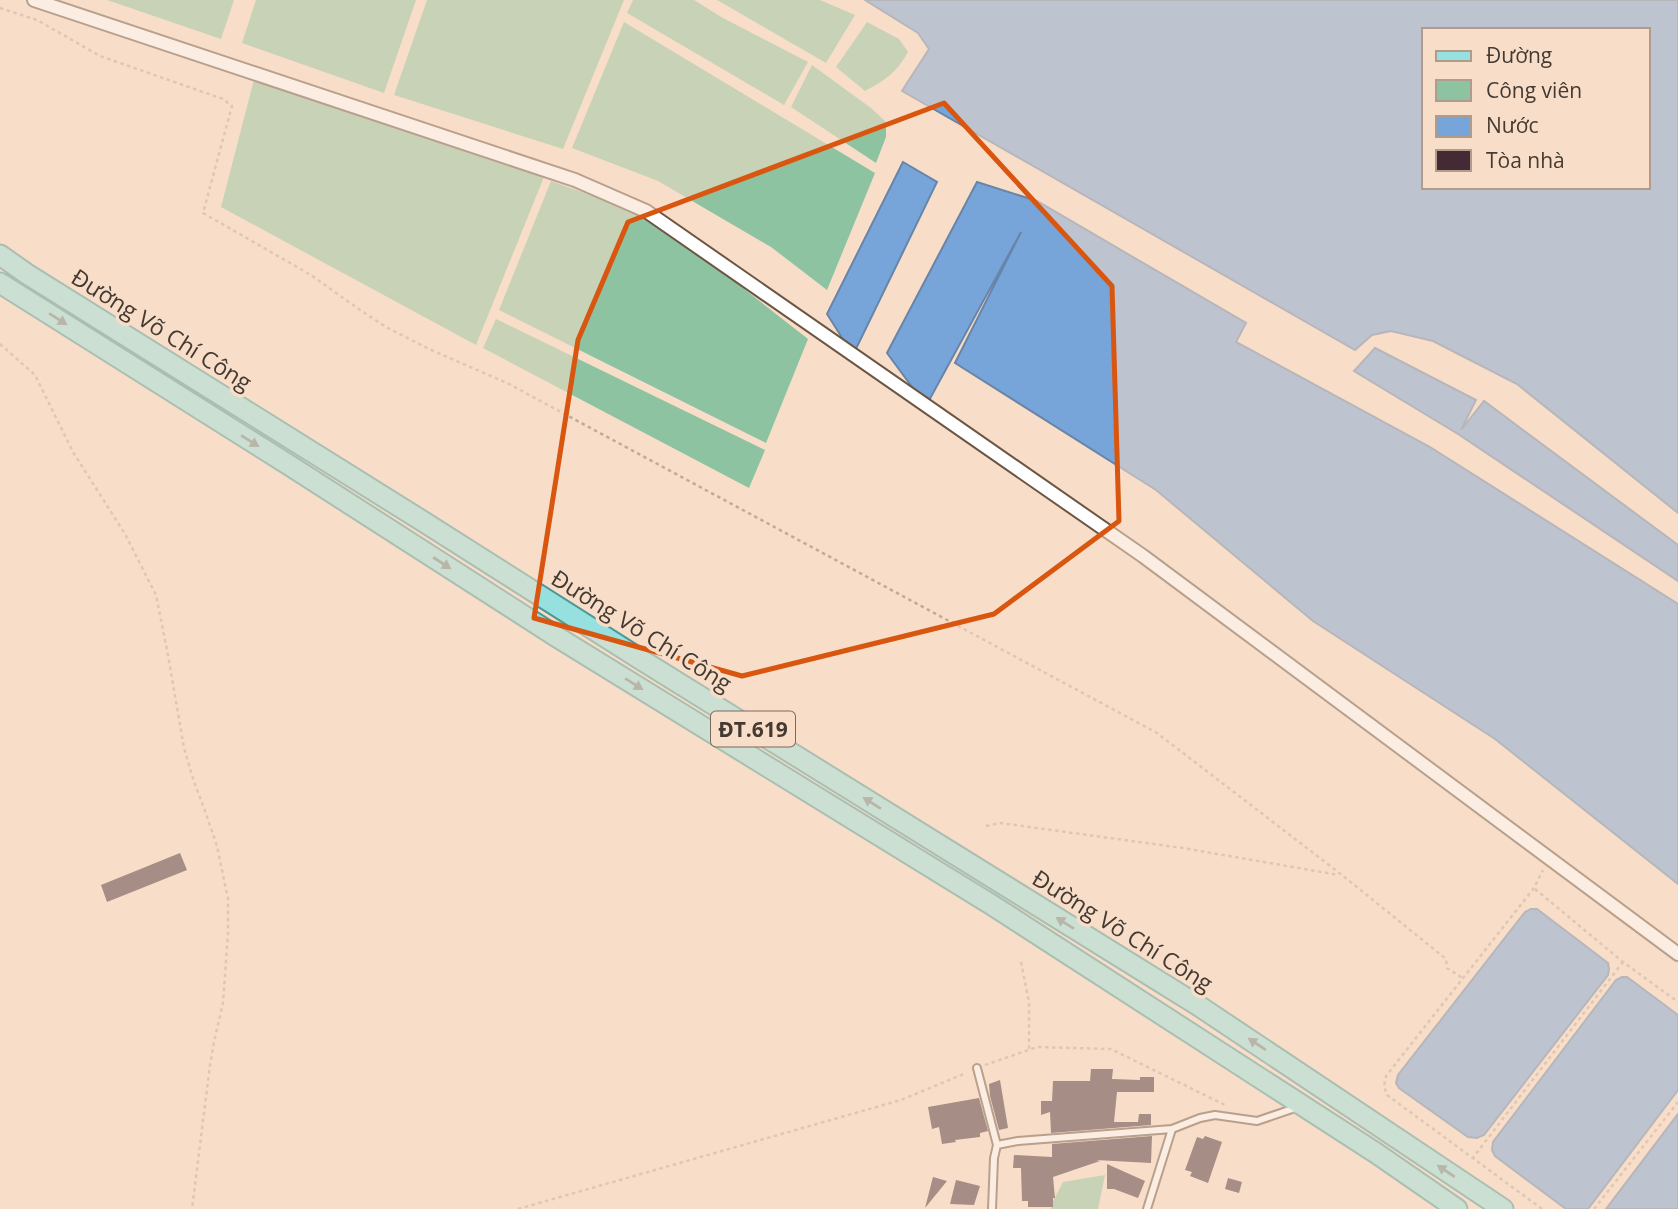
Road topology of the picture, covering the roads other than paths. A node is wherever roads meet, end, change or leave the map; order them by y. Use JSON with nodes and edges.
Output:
{"nodes":[{"id":1,"x":34,"y":0,"type":"edge"},
{"id":2,"x":0,"y":255,"type":"edge"},
{"id":3,"x":0,"y":283,"type":"edge"},
{"id":4,"x":1678,"y":954,"type":"edge"},
{"id":5,"x":977,"y":1068,"type":"road end"},
{"id":6,"x":1302,"y":1105,"type":"junction"},
{"id":7,"x":1172,"y":1129,"type":"junction"},
{"id":8,"x":996,"y":1145,"type":"junction"},
{"id":9,"x":992,"y":1209,"type":"edge"},
{"id":10,"x":1147,"y":1209,"type":"edge"},
{"id":11,"x":1457,"y":1209,"type":"edge"},
{"id":12,"x":1503,"y":1209,"type":"edge"}],
"edges":[{"from":1,"to":4,"type":"street"},
{"from":12,"to":2,"type":"main road","name":"Đường Võ Chí Công","number":"ĐT.619","one_way":true},
{"from":3,"to":6,"type":"main road","name":"Đường Võ Chí Công","number":"ĐT.619","one_way":true},
{"from":5,"to":8,"type":"lane"},
{"from":6,"to":7,"type":"lane"},
{"from":6,"to":11,"type":"main road","name":"Đường Võ Chí Công","number":"ĐT.619"},
{"from":7,"to":8,"type":"lane"},
{"from":7,"to":10,"type":"lane"},
{"from":8,"to":9,"type":"lane"}]}
